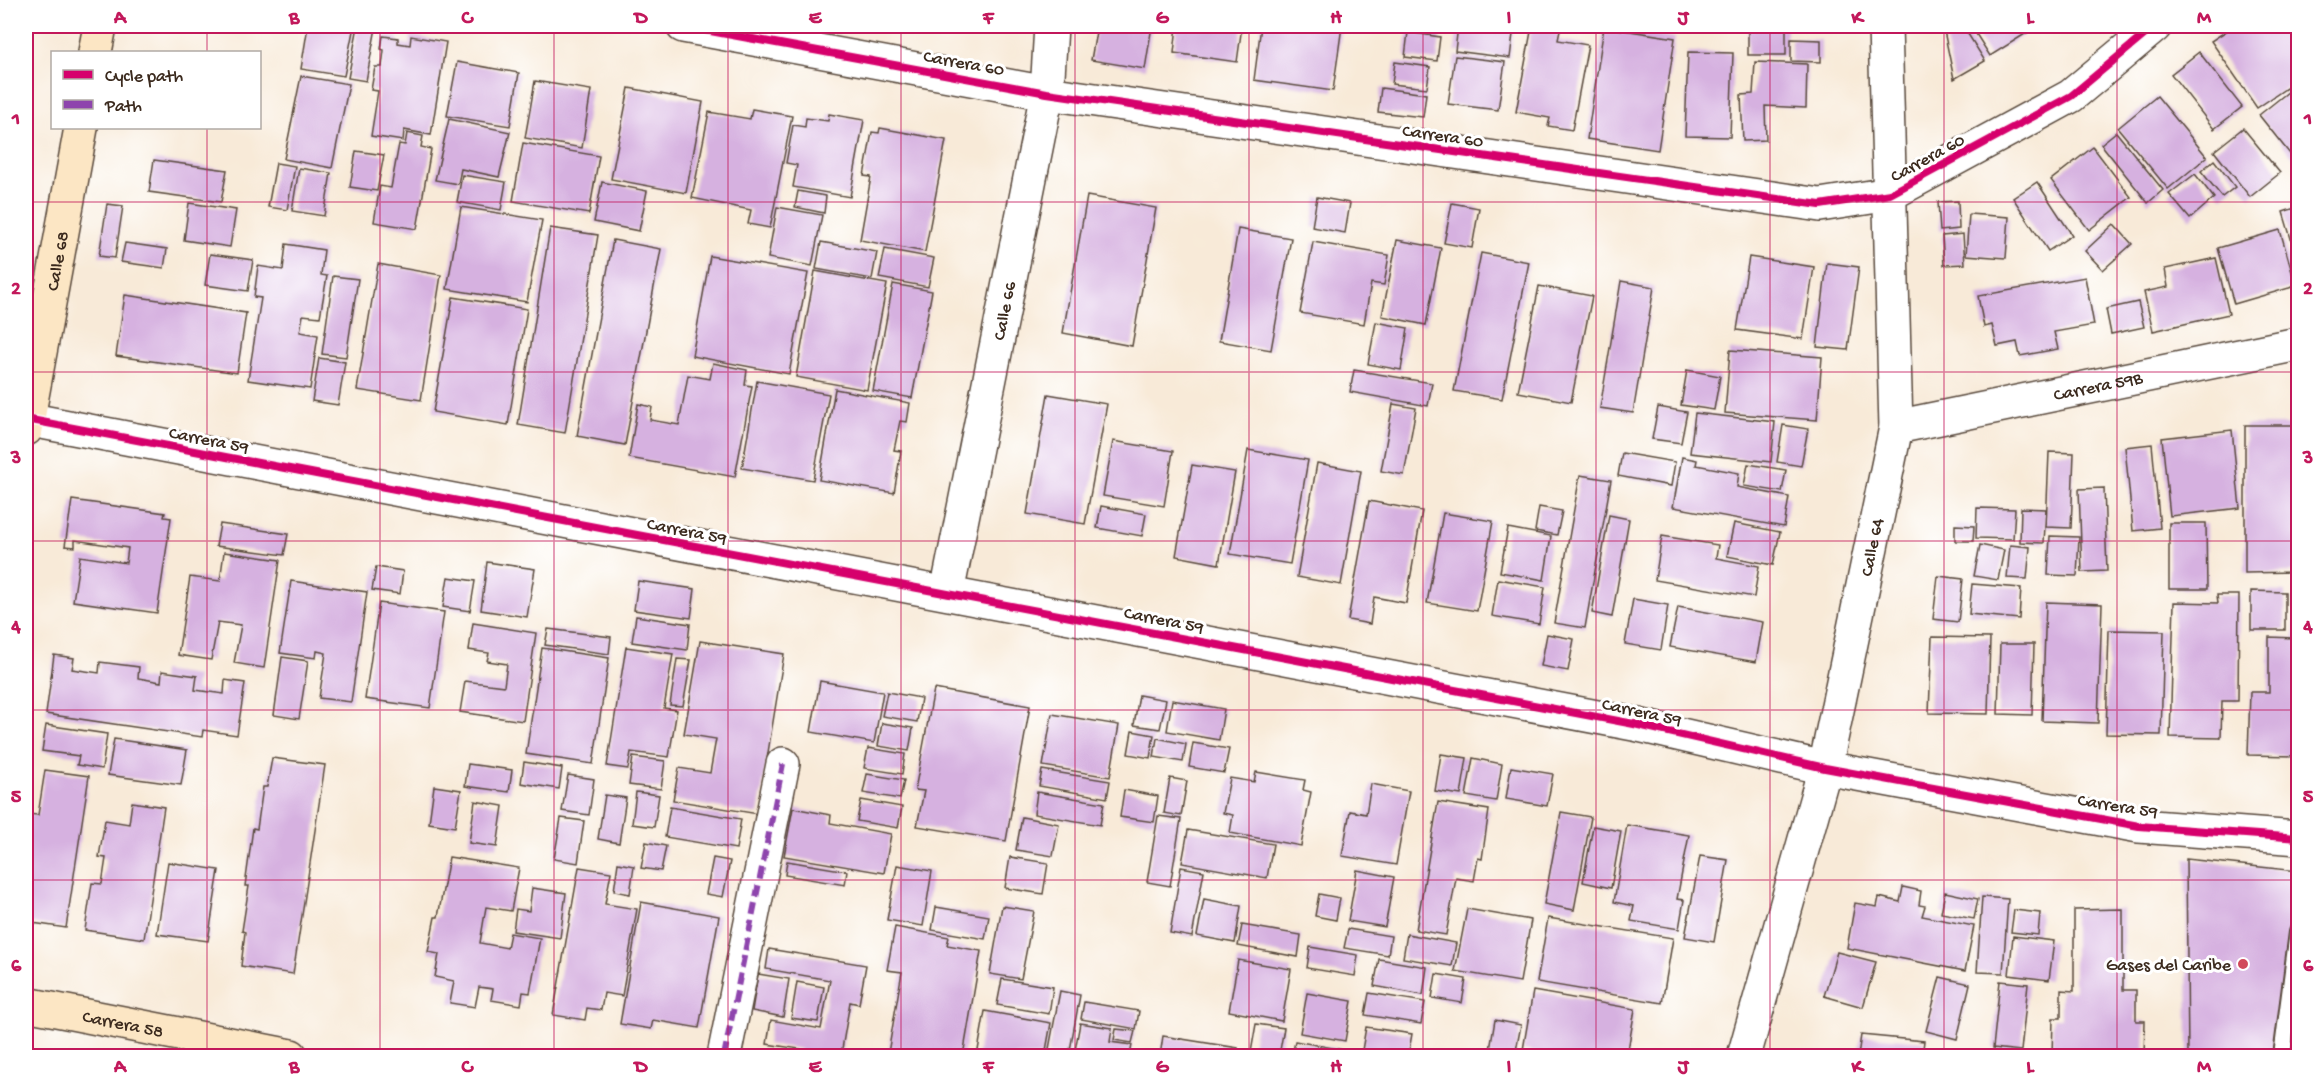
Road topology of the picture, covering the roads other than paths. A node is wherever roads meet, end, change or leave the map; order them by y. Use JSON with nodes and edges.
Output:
{"nodes":[{"id":1,"x":100,"y":26,"type":"edge"},
{"id":2,"x":682,"y":26,"type":"edge"},
{"id":3,"x":1052,"y":26,"type":"edge"},
{"id":4,"x":1885,"y":26,"type":"edge"},
{"id":5,"x":2155,"y":26,"type":"edge"},
{"id":6,"x":95,"y":51,"type":"edge"},
{"id":7,"x":1047,"y":93,"type":"junction"},
{"id":8,"x":81,"y":129,"type":"edge"},
{"id":9,"x":1890,"y":194,"type":"junction"},
{"id":10,"x":2298,"y":344,"type":"edge"},
{"id":11,"x":26,"y":422,"type":"edge"},
{"id":12,"x":1896,"y":427,"type":"junction"},
{"id":13,"x":947,"y":593,"type":"junction"},
{"id":14,"x":783,"y":764,"type":"dead end"},
{"id":15,"x":1825,"y":768,"type":"junction"},
{"id":16,"x":2298,"y":838,"type":"edge"},
{"id":17,"x":2298,"y":932,"type":"edge"},
{"id":18,"x":26,"y":1004,"type":"edge"},
{"id":19,"x":271,"y":1054,"type":"edge"},
{"id":20,"x":724,"y":1056,"type":"edge"},
{"id":21,"x":1744,"y":1056,"type":"edge"},
{"id":22,"x":2282,"y":1056,"type":"edge"}],
"edges":[{"from":1,"to":6,"type":"street"},
{"from":2,"to":7,"type":"street","name":"Carrera 60"},
{"from":3,"to":7,"type":"street","name":"Calle 66"},
{"from":4,"to":9,"type":"street","name":"Calle 64"},
{"from":5,"to":9,"type":"street","name":"Carrera 60"},
{"from":7,"to":9,"type":"street","name":"Carrera 60"},
{"from":7,"to":13,"type":"street","name":"Calle 66"},
{"from":8,"to":11,"type":"street","name":"Calle 68"},
{"from":9,"to":12,"type":"street","name":"Calle 64"},
{"from":10,"to":12,"type":"street","name":"Carrera 59B"},
{"from":11,"to":13,"type":"street","name":"Carrera 59"},
{"from":12,"to":15,"type":"street","name":"Calle 64"},
{"from":13,"to":15,"type":"street","name":"Carrera 59"},
{"from":14,"to":20,"type":"street"},
{"from":15,"to":16,"type":"street","name":"Carrera 59"},
{"from":15,"to":21,"type":"street","name":"Calle 64"},
{"from":17,"to":22,"type":"lane"},
{"from":18,"to":19,"type":"street","name":"Carrera 58"}]}
